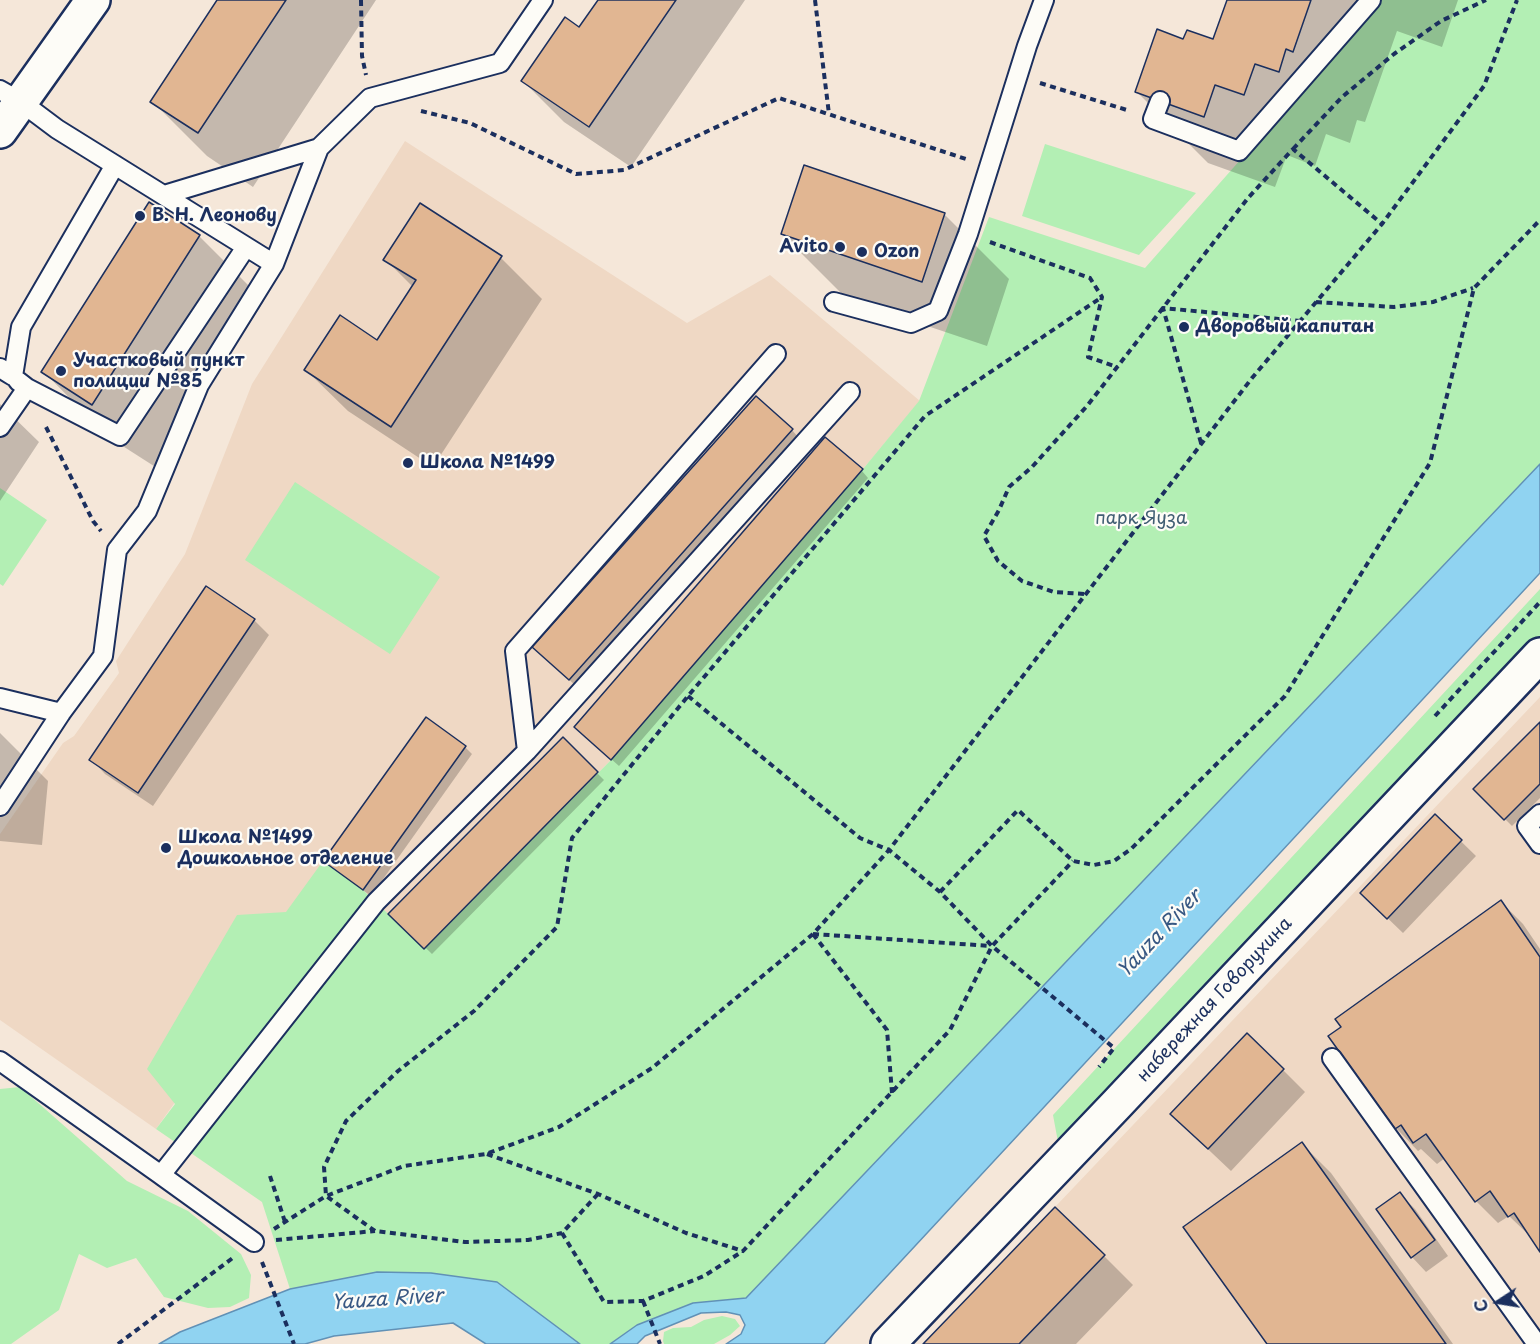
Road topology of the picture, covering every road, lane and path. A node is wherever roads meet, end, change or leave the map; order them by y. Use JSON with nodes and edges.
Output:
{"nodes":[{"id":1,"x":93,"y":0,"type":"edge"},
{"id":2,"x":361,"y":0,"type":"edge"},
{"id":3,"x":543,"y":0,"type":"edge"},
{"id":4,"x":815,"y":0,"type":"edge"},
{"id":5,"x":1044,"y":0,"type":"edge"},
{"id":6,"x":1371,"y":0,"type":"edge"},
{"id":7,"x":1486,"y":0,"type":"edge"},
{"id":8,"x":1517,"y":0,"type":"edge"},
{"id":9,"x":1018,"y":76,"type":"junction"},
{"id":10,"x":10,"y":96,"type":"edge"},
{"id":11,"x":370,"y":98,"type":"junction"},
{"id":12,"x":1160,"y":101,"type":"dead end"},
{"id":13,"x":829,"y":114,"type":"junction"},
{"id":14,"x":1153,"y":119,"type":"junction"},
{"id":15,"x":0,"y":131,"type":"edge"},
{"id":16,"x":319,"y":148,"type":"junction"},
{"id":17,"x":1293,"y":149,"type":"junction"},
{"id":18,"x":115,"y":165,"type":"junction"},
{"id":19,"x":989,"y":166,"type":"junction"},
{"id":20,"x":164,"y":195,"type":"junction"},
{"id":21,"x":1540,"y":220,"type":"edge"},
{"id":22,"x":1382,"y":224,"type":"junction"},
{"id":23,"x":968,"y":234,"type":"junction"},
{"id":24,"x":246,"y":247,"type":"junction"},
{"id":25,"x":274,"y":264,"type":"junction"},
{"id":26,"x":1474,"y":288,"type":"junction"},
{"id":27,"x":1102,"y":297,"type":"junction"},
{"id":28,"x":834,"y":302,"type":"dead end"},
{"id":29,"x":1316,"y":302,"type":"junction"},
{"id":30,"x":1163,"y":308,"type":"junction"},
{"id":31,"x":1300,"y":321,"type":"junction"},
{"id":32,"x":776,"y":354,"type":"dead end"},
{"id":33,"x":1117,"y":367,"type":"junction"},
{"id":34,"x":6,"y":372,"type":"edge"},
{"id":35,"x":27,"y":388,"type":"junction"},
{"id":36,"x":850,"y":392,"type":"dead end"},
{"id":37,"x":0,"y":427,"type":"edge"},
{"id":38,"x":1201,"y":444,"type":"junction"},
{"id":39,"x":93,"y":521,"type":"dead end"},
{"id":40,"x":1084,"y":594,"type":"junction"},
{"id":41,"x":1540,"y":655,"type":"edge"},
{"id":42,"x":688,"y":696,"type":"junction"},
{"id":43,"x":0,"y":698,"type":"edge"},
{"id":44,"x":61,"y":713,"type":"junction"},
{"id":45,"x":528,"y":751,"type":"junction"},
{"id":46,"x":0,"y":806,"type":"edge"},
{"id":47,"x":1540,"y":814,"type":"edge"},
{"id":48,"x":1540,"y":844,"type":"edge"},
{"id":49,"x":889,"y":850,"type":"junction"},
{"id":50,"x":1073,"y":861,"type":"junction"},
{"id":51,"x":940,"y":892,"type":"junction"},
{"id":52,"x":813,"y":934,"type":"junction"},
{"id":53,"x":992,"y":946,"type":"junction"},
{"id":54,"x":1332,"y":1058,"type":"dead end"},
{"id":55,"x":0,"y":1061,"type":"edge"},
{"id":56,"x":1099,"y":1067,"type":"dead end"},
{"id":57,"x":892,"y":1093,"type":"junction"},
{"id":58,"x":486,"y":1154,"type":"junction"},
{"id":59,"x":160,"y":1175,"type":"junction"},
{"id":60,"x":270,"y":1176,"type":"dead end"},
{"id":61,"x":597,"y":1194,"type":"junction"},
{"id":62,"x":326,"y":1196,"type":"junction"},
{"id":63,"x":285,"y":1222,"type":"junction"},
{"id":64,"x":375,"y":1231,"type":"junction"},
{"id":65,"x":562,"y":1233,"type":"junction"},
{"id":66,"x":254,"y":1242,"type":"junction"},
{"id":67,"x":743,"y":1251,"type":"junction"},
{"id":68,"x":270,"y":1284,"type":"dead end"},
{"id":69,"x":643,"y":1301,"type":"junction"},
{"id":70,"x":118,"y":1344,"type":"edge"},
{"id":71,"x":294,"y":1344,"type":"edge"},
{"id":72,"x":660,"y":1344,"type":"edge"},
{"id":73,"x":888,"y":1344,"type":"edge"},
{"id":74,"x":1537,"y":1344,"type":"edge"}],
"edges":[{"from":1,"to":10,"type":"street"},
{"from":2,"to":11,"type":"path"},
{"from":3,"to":11,"type":"lane"},
{"from":4,"to":13,"type":"path"},
{"from":5,"to":9,"type":"lane"},
{"from":6,"to":14,"type":"lane"},
{"from":7,"to":17,"type":"path"},
{"from":8,"to":22,"type":"path"},
{"from":9,"to":14,"type":"path"},
{"from":9,"to":19,"type":"lane"},
{"from":10,"to":15,"type":"street"},
{"from":10,"to":18,"type":"lane"},
{"from":11,"to":13,"type":"path"},
{"from":11,"to":16,"type":"lane"},
{"from":12,"to":14,"type":"lane"},
{"from":13,"to":19,"type":"path"},
{"from":16,"to":20,"type":"lane"},
{"from":16,"to":25,"type":"lane"},
{"from":17,"to":22,"type":"path"},
{"from":17,"to":30,"type":"path"},
{"from":18,"to":20,"type":"lane"},
{"from":18,"to":34,"type":"lane"},
{"from":19,"to":23,"type":"lane"},
{"from":20,"to":24,"type":"lane"},
{"from":21,"to":26,"type":"path"},
{"from":22,"to":29,"type":"path"},
{"from":23,"to":27,"type":"path"},
{"from":23,"to":28,"type":"lane"},
{"from":24,"to":25,"type":"lane"},
{"from":24,"to":35,"type":"lane"},
{"from":25,"to":44,"type":"lane"},
{"from":26,"to":29,"type":"path"},
{"from":26,"to":50,"type":"path"},
{"from":27,"to":33,"type":"path"},
{"from":27,"to":42,"type":"path"},
{"from":29,"to":31,"type":"path"},
{"from":30,"to":31,"type":"path"},
{"from":30,"to":33,"type":"path"},
{"from":30,"to":38,"type":"path"},
{"from":31,"to":38,"type":"path"},
{"from":32,"to":45,"type":"lane"},
{"from":33,"to":40,"type":"path"},
{"from":34,"to":35,"type":"lane"},
{"from":35,"to":37,"type":"lane"},
{"from":35,"to":39,"type":"path"},
{"from":36,"to":45,"type":"lane"},
{"from":38,"to":40,"type":"path"},
{"from":40,"to":49,"type":"path"},
{"from":41,"to":73,"type":"street","name":"набережная Говорухина"},
{"from":42,"to":49,"type":"path"},
{"from":42,"to":62,"type":"path"},
{"from":43,"to":44,"type":"lane"},
{"from":44,"to":46,"type":"lane"},
{"from":45,"to":59,"type":"lane"},
{"from":47,"to":48,"type":"lane"},
{"from":49,"to":51,"type":"path"},
{"from":49,"to":52,"type":"path"},
{"from":50,"to":51,"type":"path"},
{"from":50,"to":53,"type":"path"},
{"from":51,"to":53,"type":"path"},
{"from":52,"to":53,"type":"path"},
{"from":52,"to":57,"type":"path"},
{"from":52,"to":58,"type":"path"},
{"from":53,"to":56,"type":"path"},
{"from":53,"to":57,"type":"path"},
{"from":54,"to":74,"type":"lane"},
{"from":55,"to":59,"type":"lane"},
{"from":57,"to":67,"type":"path"},
{"from":58,"to":61,"type":"path"},
{"from":58,"to":62,"type":"path"},
{"from":59,"to":66,"type":"lane"},
{"from":60,"to":63,"type":"path"},
{"from":61,"to":65,"type":"path"},
{"from":61,"to":67,"type":"path"},
{"from":62,"to":63,"type":"path"},
{"from":62,"to":64,"type":"path"},
{"from":63,"to":66,"type":"path"},
{"from":64,"to":65,"type":"path"},
{"from":64,"to":66,"type":"path"},
{"from":65,"to":69,"type":"path"},
{"from":66,"to":70,"type":"path"},
{"from":67,"to":69,"type":"path"},
{"from":68,"to":71,"type":"path"},
{"from":69,"to":72,"type":"path"}]}
